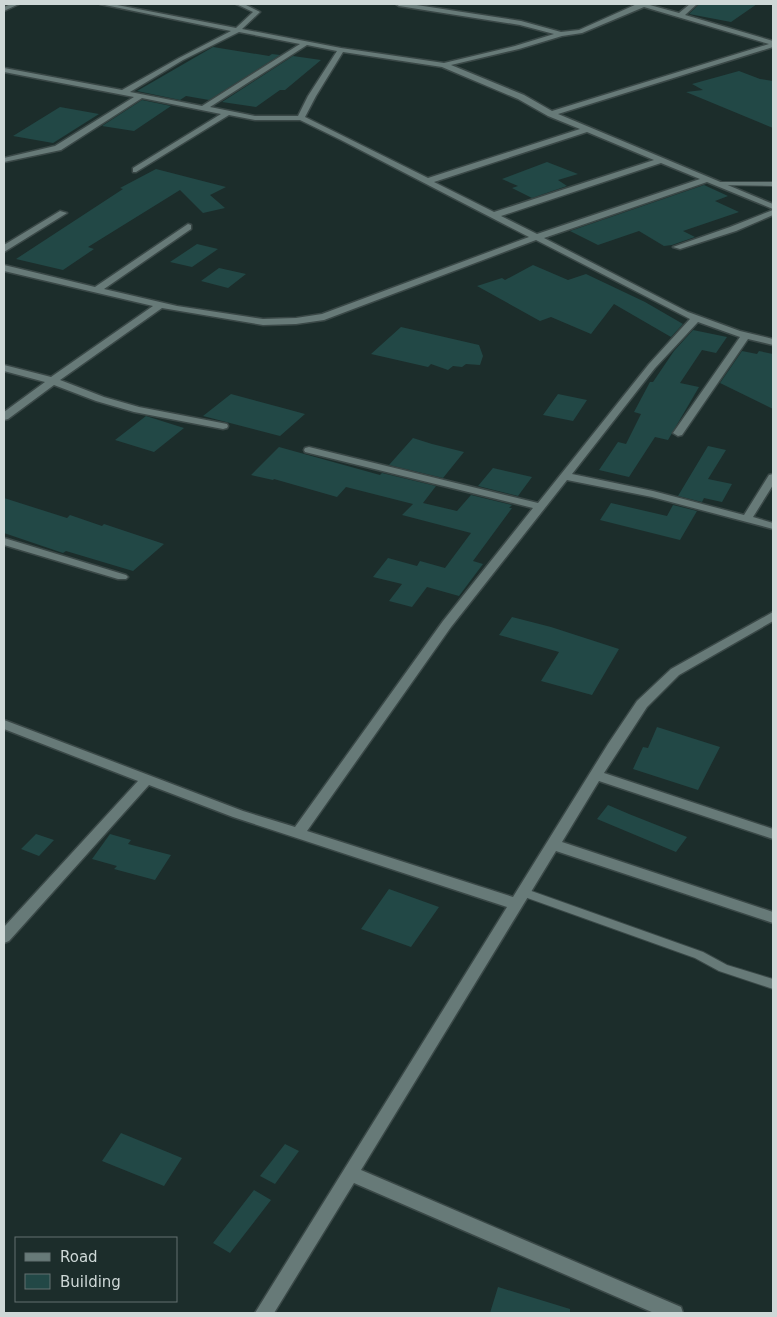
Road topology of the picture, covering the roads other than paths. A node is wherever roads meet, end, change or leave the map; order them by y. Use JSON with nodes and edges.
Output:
{"nodes":[{"id":1,"x":16,"y":4,"type":"edge"},
{"id":2,"x":103,"y":4,"type":"edge"},
{"id":3,"x":239,"y":4,"type":"edge"},
{"id":4,"x":399,"y":4,"type":"edge"},
{"id":5,"x":641,"y":4,"type":"edge"},
{"id":6,"x":694,"y":4,"type":"edge"},
{"id":7,"x":417,"y":5,"type":"edge"},
{"id":8,"x":4,"y":9,"type":"edge"},
{"id":9,"x":681,"y":15,"type":"junction"},
{"id":10,"x":236,"y":31,"type":"junction"},
{"id":11,"x":561,"y":34,"type":"junction"},
{"id":12,"x":306,"y":43,"type":"junction"},
{"id":13,"x":773,"y":44,"type":"edge"},
{"id":14,"x":341,"y":50,"type":"junction"},
{"id":15,"x":444,"y":65,"type":"junction"},
{"id":16,"x":4,"y":70,"type":"edge"},
{"id":17,"x":125,"y":92,"type":"junction"},
{"id":18,"x":142,"y":95,"type":"junction"},
{"id":19,"x":204,"y":107,"type":"junction"},
{"id":20,"x":229,"y":112,"type":"junction"},
{"id":21,"x":552,"y":114,"type":"junction"},
{"id":22,"x":301,"y":118,"type":"junction"},
{"id":23,"x":588,"y":129,"type":"junction"},
{"id":24,"x":4,"y":160,"type":"edge"},
{"id":25,"x":662,"y":160,"type":"junction"},
{"id":26,"x":136,"y":170,"type":"dead end"},
{"id":27,"x":708,"y":179,"type":"junction"},
{"id":28,"x":428,"y":181,"type":"junction"},
{"id":29,"x":719,"y":184,"type":"junction"},
{"id":30,"x":773,"y":184,"type":"edge"},
{"id":31,"x":773,"y":207,"type":"edge"},
{"id":32,"x":773,"y":212,"type":"edge"},
{"id":33,"x":63,"y":213,"type":"dead end"},
{"id":34,"x":494,"y":215,"type":"junction"},
{"id":35,"x":188,"y":227,"type":"dead end"},
{"id":36,"x":537,"y":237,"type":"junction"},
{"id":37,"x":677,"y":247,"type":"dead end"},
{"id":38,"x":4,"y":248,"type":"edge"},
{"id":39,"x":4,"y":268,"type":"edge"},
{"id":40,"x":97,"y":290,"type":"junction"},
{"id":41,"x":161,"y":305,"type":"junction"},
{"id":42,"x":696,"y":318,"type":"junction"},
{"id":43,"x":746,"y":335,"type":"junction"},
{"id":44,"x":773,"y":342,"type":"edge"},
{"id":45,"x":4,"y":368,"type":"edge"},
{"id":46,"x":53,"y":381,"type":"junction"},
{"id":47,"x":4,"y":417,"type":"edge"},
{"id":48,"x":223,"y":426,"type":"dead end"},
{"id":49,"x":678,"y":433,"type":"dead end"},
{"id":50,"x":309,"y":450,"type":"dead end"},
{"id":51,"x":566,"y":476,"type":"junction"},
{"id":52,"x":773,"y":476,"type":"edge"},
{"id":53,"x":541,"y":507,"type":"junction"},
{"id":54,"x":747,"y":518,"type":"junction"},
{"id":55,"x":773,"y":526,"type":"edge"},
{"id":56,"x":4,"y":541,"type":"edge"},
{"id":57,"x":122,"y":577,"type":"dead end"},
{"id":58,"x":773,"y":616,"type":"edge"},
{"id":59,"x":4,"y":724,"type":"edge"},
{"id":60,"x":596,"y":774,"type":"junction"},
{"id":61,"x":147,"y":779,"type":"junction"},
{"id":62,"x":298,"y":833,"type":"junction"},
{"id":63,"x":773,"y":834,"type":"edge"},
{"id":64,"x":552,"y":844,"type":"junction"},
{"id":65,"x":520,"y":898,"type":"junction"},
{"id":66,"x":773,"y":918,"type":"edge"},
{"id":67,"x":4,"y":937,"type":"edge"},
{"id":68,"x":773,"y":984,"type":"edge"},
{"id":69,"x":350,"y":1173,"type":"junction"},
{"id":70,"x":264,"y":1313,"type":"edge"},
{"id":71,"x":674,"y":1313,"type":"edge"}],
"edges":[{"from":1,"to":8,"type":"street"},
{"from":2,"to":10,"type":"street"},
{"from":3,"to":10,"type":"street"},
{"from":4,"to":7,"type":"street"},
{"from":5,"to":9,"type":"street"},
{"from":5,"to":11,"type":"street"},
{"from":6,"to":9,"type":"street"},
{"from":7,"to":11,"type":"street"},
{"from":9,"to":13,"type":"street"},
{"from":10,"to":12,"type":"street"},
{"from":10,"to":17,"type":"street"},
{"from":11,"to":15,"type":"street"},
{"from":12,"to":14,"type":"street"},
{"from":12,"to":19,"type":"street"},
{"from":13,"to":21,"type":"street"},
{"from":14,"to":15,"type":"street"},
{"from":14,"to":22,"type":"street"},
{"from":15,"to":21,"type":"street"},
{"from":16,"to":17,"type":"street"},
{"from":17,"to":18,"type":"street"},
{"from":18,"to":19,"type":"street"},
{"from":18,"to":24,"type":"street"},
{"from":19,"to":20,"type":"street"},
{"from":20,"to":22,"type":"street"},
{"from":20,"to":26,"type":"street"},
{"from":21,"to":23,"type":"street"},
{"from":22,"to":28,"type":"street"},
{"from":23,"to":25,"type":"street"},
{"from":23,"to":28,"type":"street"},
{"from":25,"to":27,"type":"street"},
{"from":25,"to":34,"type":"street"},
{"from":27,"to":29,"type":"street"},
{"from":27,"to":36,"type":"street"},
{"from":28,"to":34,"type":"street"},
{"from":29,"to":30,"type":"lane"},
{"from":29,"to":31,"type":"street"},
{"from":32,"to":37,"type":"street"},
{"from":33,"to":38,"type":"street"},
{"from":34,"to":36,"type":"street"},
{"from":35,"to":40,"type":"street"},
{"from":36,"to":41,"type":"street"},
{"from":36,"to":42,"type":"street"},
{"from":39,"to":40,"type":"street"},
{"from":40,"to":41,"type":"street"},
{"from":41,"to":46,"type":"street"},
{"from":42,"to":43,"type":"street"},
{"from":42,"to":51,"type":"street"},
{"from":43,"to":44,"type":"street"},
{"from":43,"to":49,"type":"street"},
{"from":45,"to":46,"type":"street"},
{"from":46,"to":47,"type":"street"},
{"from":46,"to":48,"type":"street"},
{"from":50,"to":53,"type":"street"},
{"from":51,"to":53,"type":"street"},
{"from":51,"to":54,"type":"street"},
{"from":52,"to":54,"type":"street"},
{"from":53,"to":62,"type":"street"},
{"from":54,"to":55,"type":"street"},
{"from":56,"to":57,"type":"street"},
{"from":58,"to":60,"type":"street"},
{"from":59,"to":61,"type":"street"},
{"from":60,"to":63,"type":"street"},
{"from":60,"to":64,"type":"street"},
{"from":61,"to":62,"type":"street"},
{"from":61,"to":67,"type":"street"},
{"from":62,"to":65,"type":"street"},
{"from":64,"to":65,"type":"street"},
{"from":64,"to":66,"type":"street"},
{"from":65,"to":68,"type":"lane"},
{"from":65,"to":69,"type":"street"},
{"from":69,"to":70,"type":"street"},
{"from":69,"to":71,"type":"street"}]}
